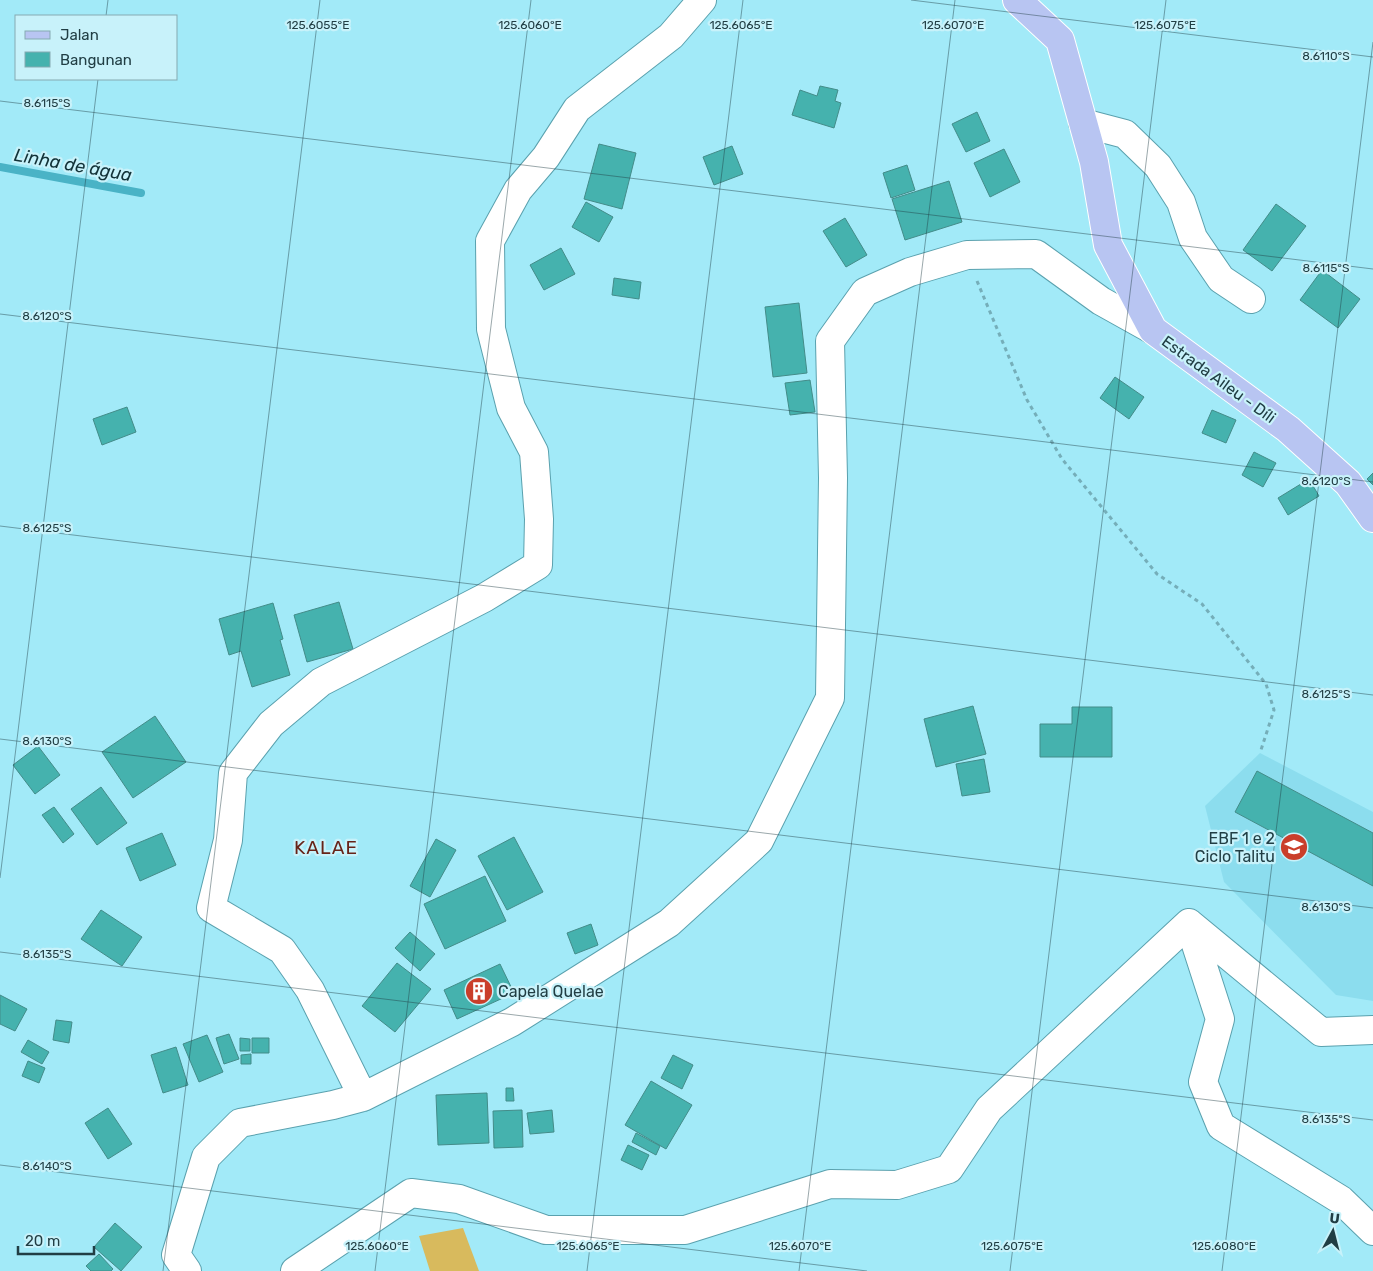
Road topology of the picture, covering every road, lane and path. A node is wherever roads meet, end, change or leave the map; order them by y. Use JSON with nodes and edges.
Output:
{"nodes":[{"id":1,"x":702,"y":0,"type":"edge"},
{"id":2,"x":1017,"y":0,"type":"edge"},
{"id":3,"x":1083,"y":123,"type":"junction"},
{"id":4,"x":967,"y":255,"type":"junction"},
{"id":5,"x":1251,"y":299,"type":"dead end"},
{"id":6,"x":1152,"y":330,"type":"junction"},
{"id":7,"x":1373,"y":518,"type":"edge"},
{"id":8,"x":1260,"y":753,"type":"dead end"},
{"id":9,"x":1189,"y":923,"type":"junction"},
{"id":10,"x":1373,"y":1030,"type":"edge"},
{"id":11,"x":363,"y":1097,"type":"junction"},
{"id":12,"x":1373,"y":1231,"type":"edge"},
{"id":13,"x":187,"y":1271,"type":"edge"},
{"id":14,"x":295,"y":1271,"type":"edge"}],
"edges":[{"from":1,"to":11,"type":"street"},
{"from":2,"to":3,"type":"main road","name":"Estrada Aileu - Díli"},
{"from":3,"to":5,"type":"street"},
{"from":3,"to":6,"type":"main road","name":"Estrada Aileu - Díli"},
{"from":4,"to":6,"type":"street"},
{"from":4,"to":8,"type":"path"},
{"from":4,"to":11,"type":"street"},
{"from":6,"to":7,"type":"main road","name":"Estrada Aileu - Díli"},
{"from":9,"to":10,"type":"street"},
{"from":9,"to":12,"type":"street"},
{"from":9,"to":14,"type":"street"},
{"from":11,"to":13,"type":"street"}]}
